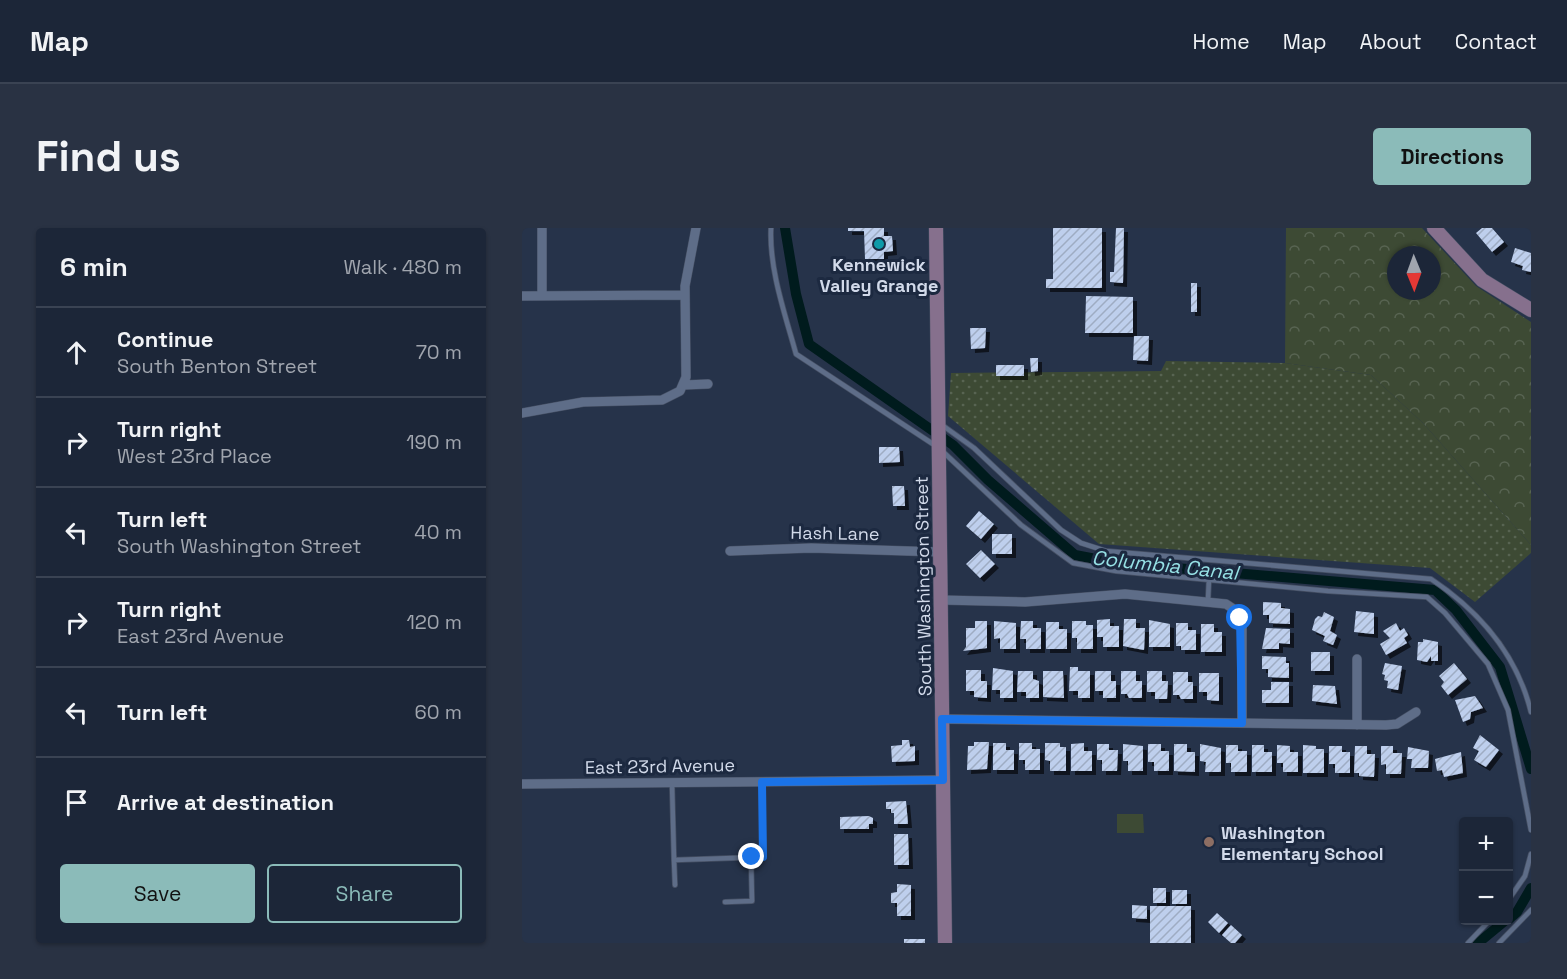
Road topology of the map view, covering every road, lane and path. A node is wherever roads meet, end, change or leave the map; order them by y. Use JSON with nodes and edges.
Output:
{"nodes":[{"id":1,"x":542,"y":228,"type":"edge"},
{"id":2,"x":696,"y":228,"type":"edge"},
{"id":3,"x":771,"y":228,"type":"edge"},
{"id":4,"x":936,"y":228,"type":"edge"},
{"id":5,"x":1434,"y":228,"type":"edge"},
{"id":6,"x":684,"y":295,"type":"junction"},
{"id":7,"x":522,"y":296,"type":"edge"},
{"id":8,"x":542,"y":296,"type":"junction"},
{"id":9,"x":1531,"y":310,"type":"edge"},
{"id":10,"x":708,"y":384,"type":"dead end"},
{"id":11,"x":682,"y":388,"type":"junction"},
{"id":12,"x":522,"y":413,"type":"edge"},
{"id":13,"x":939,"y":435,"type":"junction"},
{"id":14,"x":730,"y":551,"type":"dead end"},
{"id":15,"x":940,"y":552,"type":"junction"},
{"id":16,"x":1209,"y":579,"type":"junction"},
{"id":17,"x":941,"y":600,"type":"junction"},
{"id":18,"x":1208,"y":600,"type":"junction"},
{"id":19,"x":1357,"y":659,"type":"dead end"},
{"id":20,"x":1416,"y":712,"type":"dead end"},
{"id":21,"x":1531,"y":712,"type":"edge"},
{"id":22,"x":942,"y":719,"type":"junction"},
{"id":23,"x":1242,"y":723,"type":"junction"},
{"id":24,"x":1357,"y":725,"type":"junction"},
{"id":25,"x":943,"y":780,"type":"junction"},
{"id":26,"x":762,"y":782,"type":"junction"},
{"id":27,"x":672,"y":783,"type":"junction"},
{"id":28,"x":522,"y":784,"type":"edge"},
{"id":29,"x":1531,"y":830,"type":"edge"},
{"id":30,"x":1531,"y":854,"type":"edge"},
{"id":31,"x":752,"y":857,"type":"junction"},
{"id":32,"x":674,"y":860,"type":"junction"},
{"id":33,"x":675,"y":885,"type":"dead end"},
{"id":34,"x":1513,"y":893,"type":"edge"},
{"id":35,"x":726,"y":902,"type":"dead end"},
{"id":36,"x":1531,"y":910,"type":"edge"},
{"id":37,"x":1486,"y":925,"type":"edge"},
{"id":38,"x":945,"y":943,"type":"edge"},
{"id":39,"x":1468,"y":943,"type":"edge"},
{"id":40,"x":1499,"y":943,"type":"edge"}],
"edges":[{"from":1,"to":8,"type":"street"},
{"from":2,"to":6,"type":"street"},
{"from":3,"to":13,"type":"lane"},
{"from":4,"to":13,"type":"main road","name":"South Washington Street"},
{"from":5,"to":9,"type":"main road"},
{"from":6,"to":8,"type":"street"},
{"from":6,"to":11,"type":"street"},
{"from":7,"to":8,"type":"street"},
{"from":10,"to":11,"type":"street"},
{"from":11,"to":12,"type":"street"},
{"from":13,"to":15,"type":"main road","name":"South Washington Street"},
{"from":13,"to":16,"type":"lane"},
{"from":13,"to":21,"type":"lane"},
{"from":14,"to":15,"type":"street","name":"Hash Lane"},
{"from":15,"to":17,"type":"main road","name":"South Washington Street"},
{"from":16,"to":18,"type":"lane"},
{"from":16,"to":29,"type":"lane"},
{"from":17,"to":18,"type":"street"},
{"from":17,"to":22,"type":"main road","name":"South Washington Street"},
{"from":18,"to":23,"type":"street"},
{"from":19,"to":24,"type":"street"},
{"from":20,"to":24,"type":"street"},
{"from":22,"to":23,"type":"street"},
{"from":22,"to":25,"type":"main road","name":"South Washington Street"},
{"from":23,"to":24,"type":"street"},
{"from":25,"to":26,"type":"street","name":"East 23rd Avenue"},
{"from":25,"to":38,"type":"main road","name":"South Washington Street"},
{"from":26,"to":27,"type":"street","name":"East 23rd Avenue"},
{"from":26,"to":31,"type":"lane"},
{"from":27,"to":28,"type":"street","name":"East 23rd Avenue"},
{"from":27,"to":32,"type":"lane"},
{"from":30,"to":34,"type":"lane"},
{"from":31,"to":32,"type":"lane"},
{"from":31,"to":35,"type":"lane"},
{"from":32,"to":33,"type":"lane"},
{"from":36,"to":40,"type":"lane"},
{"from":37,"to":39,"type":"lane"}]}
